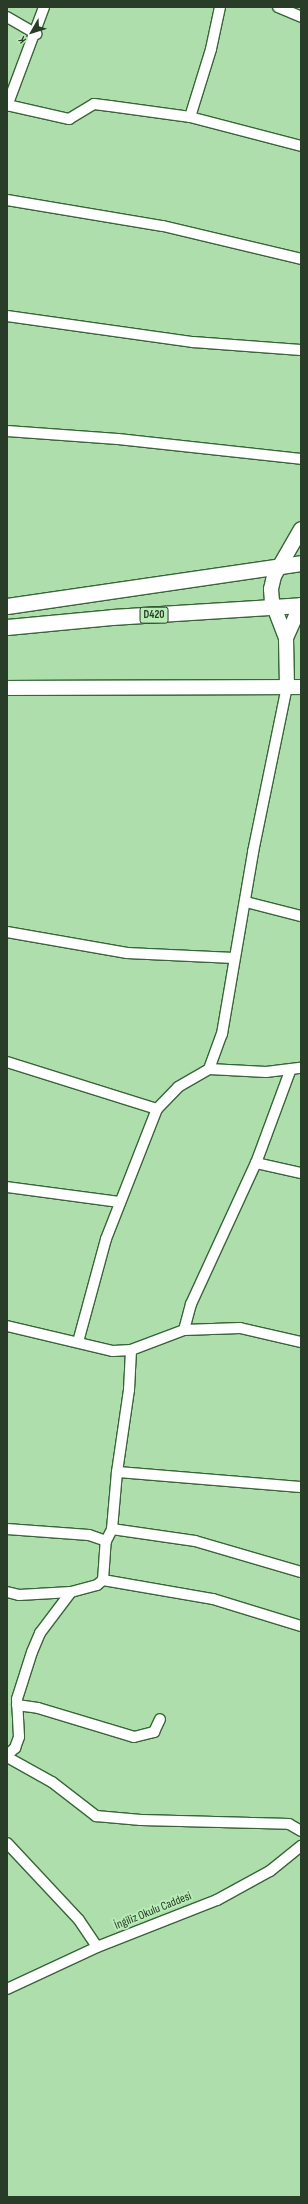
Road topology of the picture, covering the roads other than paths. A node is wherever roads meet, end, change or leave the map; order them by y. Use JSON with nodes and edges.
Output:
{"nodes":[{"id":1,"x":44,"y":7,"type":"edge"},
{"id":2,"x":220,"y":7,"type":"edge"},
{"id":3,"x":278,"y":7,"type":"edge"},
{"id":4,"x":7,"y":17,"type":"edge"},
{"id":5,"x":301,"y":17,"type":"edge"},
{"id":6,"x":36,"y":34,"type":"junction"},
{"id":7,"x":7,"y":106,"type":"edge"},
{"id":8,"x":190,"y":117,"type":"junction"},
{"id":9,"x":301,"y":146,"type":"edge"},
{"id":10,"x":7,"y":200,"type":"edge"},
{"id":11,"x":301,"y":259,"type":"edge"},
{"id":12,"x":7,"y":316,"type":"edge"},
{"id":13,"x":301,"y":350,"type":"edge"},
{"id":14,"x":7,"y":431,"type":"edge"},
{"id":15,"x":301,"y":459,"type":"edge"},
{"id":16,"x":301,"y":529,"type":"edge"},
{"id":17,"x":301,"y":564,"type":"edge"},
{"id":18,"x":280,"y":566,"type":"junction"},
{"id":19,"x":301,"y":605,"type":"edge"},
{"id":20,"x":7,"y":606,"type":"edge"},
{"id":21,"x":275,"y":607,"type":"junction"},
{"id":22,"x":7,"y":627,"type":"edge"},
{"id":23,"x":286,"y":638,"type":"junction"},
{"id":24,"x":286,"y":686,"type":"junction"},
{"id":25,"x":301,"y":687,"type":"edge"},
{"id":26,"x":7,"y":688,"type":"edge"},
{"id":27,"x":246,"y":902,"type":"junction"},
{"id":28,"x":301,"y":916,"type":"edge"},
{"id":29,"x":7,"y":932,"type":"edge"},
{"id":30,"x":234,"y":958,"type":"junction"},
{"id":31,"x":7,"y":1062,"type":"edge"},
{"id":32,"x":301,"y":1068,"type":"edge"},
{"id":33,"x":209,"y":1069,"type":"junction"},
{"id":34,"x":290,"y":1071,"type":"junction"},
{"id":35,"x":157,"y":1109,"type":"junction"},
{"id":36,"x":256,"y":1163,"type":"junction"},
{"id":37,"x":301,"y":1173,"type":"edge"},
{"id":38,"x":7,"y":1187,"type":"edge"},
{"id":39,"x":120,"y":1202,"type":"junction"},
{"id":40,"x":7,"y":1326,"type":"edge"},
{"id":41,"x":184,"y":1330,"type":"junction"},
{"id":42,"x":78,"y":1342,"type":"junction"},
{"id":43,"x":301,"y":1342,"type":"edge"},
{"id":44,"x":131,"y":1350,"type":"junction"},
{"id":45,"x":117,"y":1472,"type":"junction"},
{"id":46,"x":301,"y":1487,"type":"edge"},
{"id":47,"x":7,"y":1529,"type":"edge"},
{"id":48,"x":112,"y":1529,"type":"junction"},
{"id":49,"x":106,"y":1541,"type":"junction"},
{"id":50,"x":301,"y":1572,"type":"edge"},
{"id":51,"x":104,"y":1580,"type":"junction"},
{"id":52,"x":7,"y":1592,"type":"edge"},
{"id":53,"x":71,"y":1592,"type":"junction"},
{"id":54,"x":301,"y":1626,"type":"edge"},
{"id":55,"x":17,"y":1705,"type":"junction"},
{"id":56,"x":160,"y":1719,"type":"dead end"},
{"id":57,"x":7,"y":1756,"type":"edge"},
{"id":58,"x":301,"y":1831,"type":"edge"},
{"id":59,"x":7,"y":1843,"type":"edge"},
{"id":60,"x":301,"y":1846,"type":"edge"},
{"id":61,"x":97,"y":1947,"type":"junction"},
{"id":62,"x":7,"y":1989,"type":"edge"}],
"edges":[{"from":1,"to":6,"type":"street"},
{"from":2,"to":8,"type":"street"},
{"from":3,"to":5,"type":"street"},
{"from":4,"to":6,"type":"street"},
{"from":6,"to":7,"type":"street"},
{"from":7,"to":8,"type":"street"},
{"from":8,"to":9,"type":"street"},
{"from":10,"to":11,"type":"street"},
{"from":12,"to":13,"type":"street"},
{"from":14,"to":15,"type":"street"},
{"from":16,"to":18,"type":"main road"},
{"from":17,"to":18,"type":"main road"},
{"from":18,"to":20,"type":"main road"},
{"from":18,"to":21,"type":"main road"},
{"from":19,"to":21,"type":"main road","number":"D420"},
{"from":19,"to":23,"type":"main road"},
{"from":21,"to":22,"type":"main road","number":"D420"},
{"from":21,"to":23,"type":"main road"},
{"from":23,"to":24,"type":"main road"},
{"from":24,"to":25,"type":"main road"},
{"from":24,"to":26,"type":"main road"},
{"from":24,"to":27,"type":"street"},
{"from":27,"to":28,"type":"street"},
{"from":27,"to":30,"type":"street"},
{"from":29,"to":30,"type":"street"},
{"from":30,"to":33,"type":"street"},
{"from":31,"to":35,"type":"street"},
{"from":32,"to":34,"type":"street"},
{"from":33,"to":34,"type":"street"},
{"from":33,"to":35,"type":"street"},
{"from":34,"to":36,"type":"street"},
{"from":35,"to":39,"type":"street"},
{"from":36,"to":37,"type":"street"},
{"from":36,"to":41,"type":"street"},
{"from":38,"to":39,"type":"street"},
{"from":39,"to":42,"type":"street"},
{"from":40,"to":42,"type":"street"},
{"from":41,"to":43,"type":"street"},
{"from":41,"to":44,"type":"street"},
{"from":42,"to":44,"type":"street"},
{"from":44,"to":45,"type":"street"},
{"from":45,"to":46,"type":"street"},
{"from":45,"to":48,"type":"street"},
{"from":47,"to":49,"type":"street"},
{"from":48,"to":49,"type":"street"},
{"from":48,"to":50,"type":"street"},
{"from":49,"to":51,"type":"street"},
{"from":51,"to":53,"type":"street"},
{"from":51,"to":54,"type":"street"},
{"from":52,"to":53,"type":"street"},
{"from":53,"to":55,"type":"street"},
{"from":55,"to":56,"type":"street"},
{"from":55,"to":57,"type":"street"},
{"from":57,"to":58,"type":"street"},
{"from":59,"to":61,"type":"street"},
{"from":60,"to":61,"type":"street","name":"İngiliz Okulu Caddesi"},
{"from":61,"to":62,"type":"street","name":"İngiliz Okulu Caddesi"}]}
